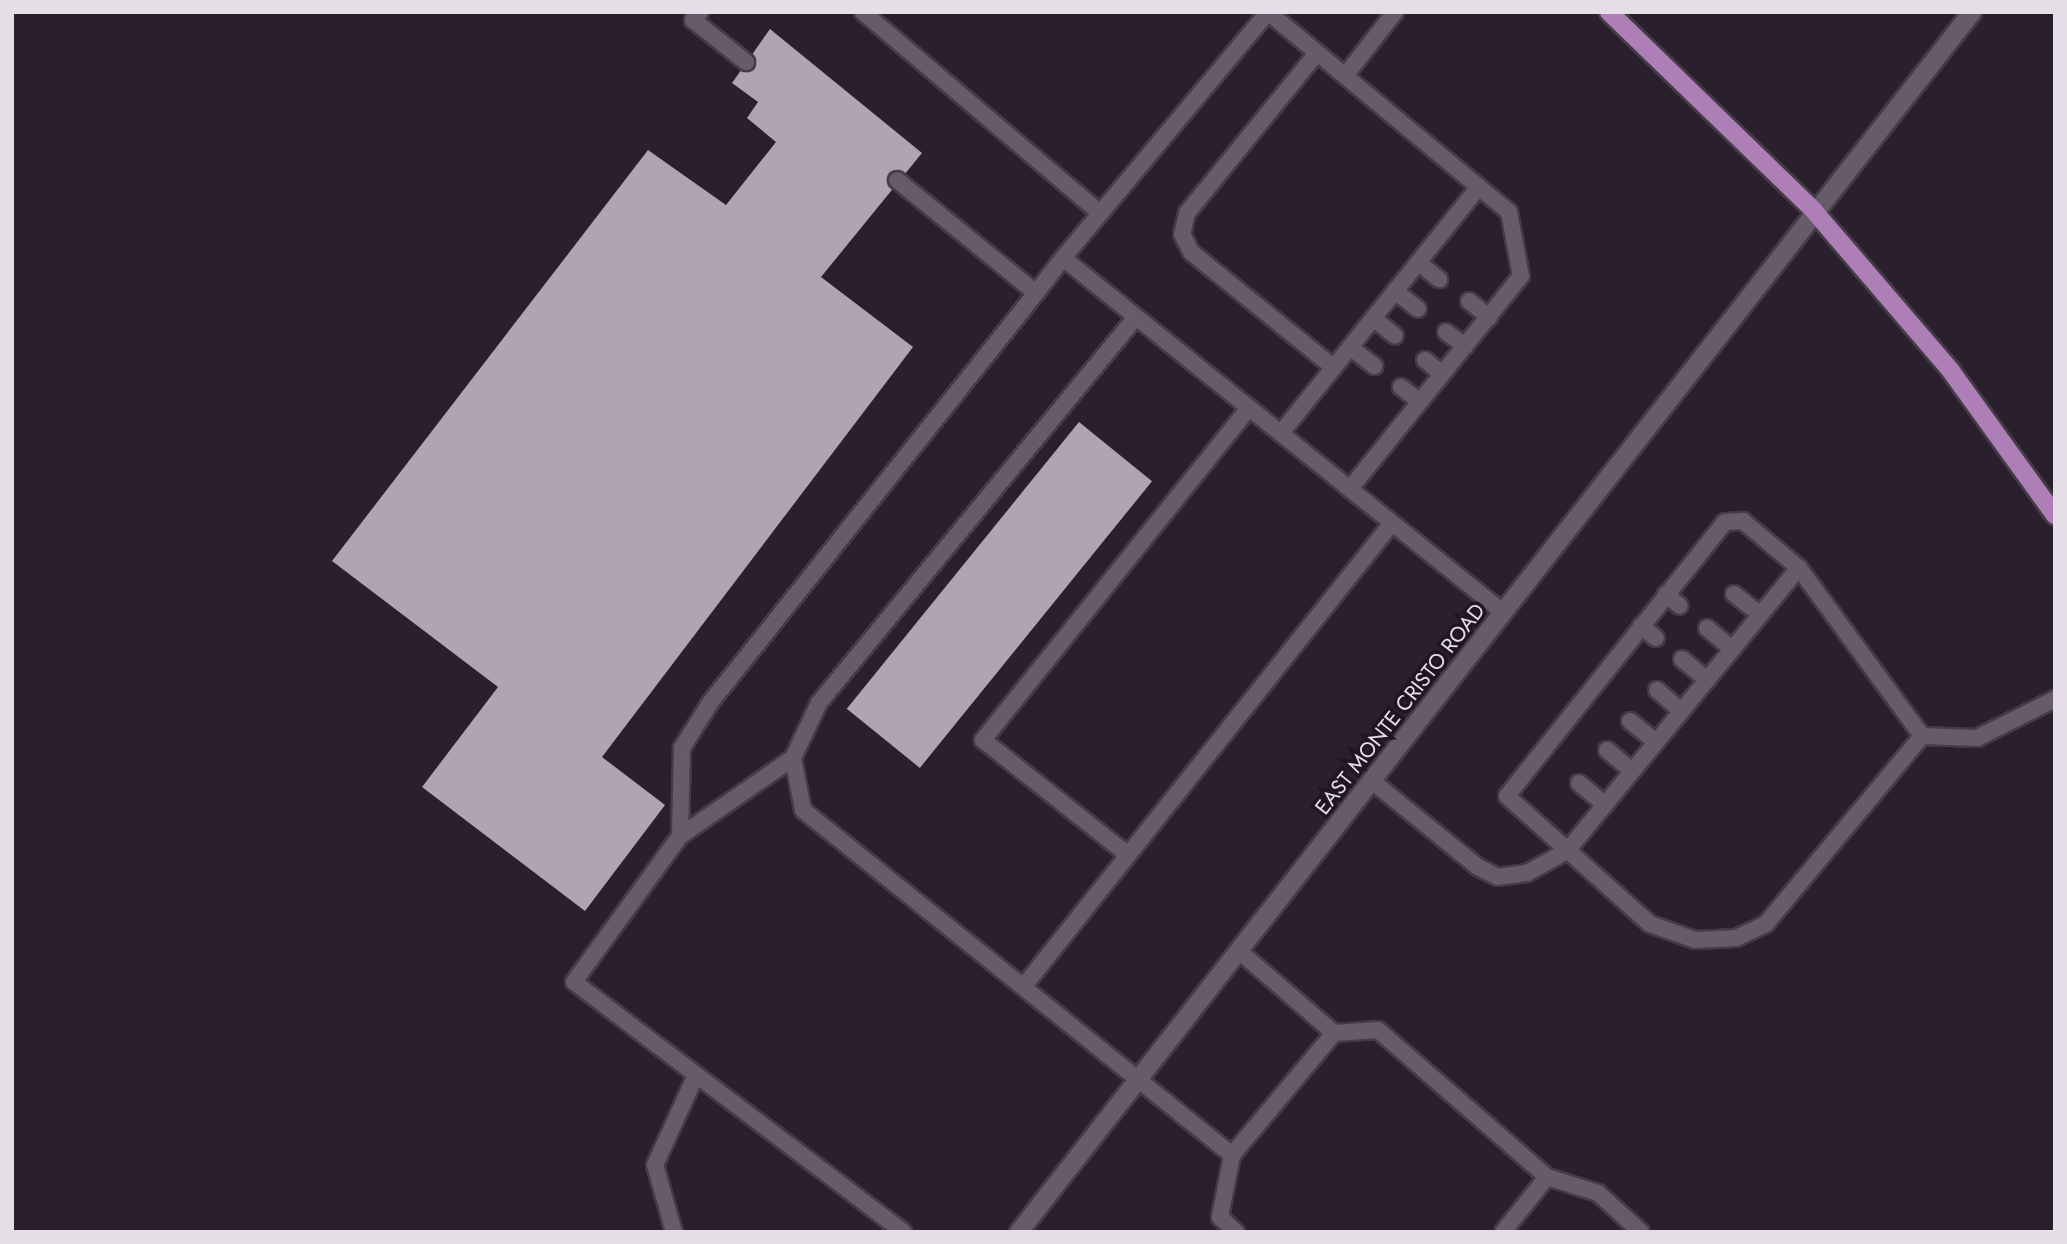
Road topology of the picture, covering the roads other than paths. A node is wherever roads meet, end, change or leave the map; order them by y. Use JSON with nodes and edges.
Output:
{"nodes":[{"id":1,"x":699,"y":12,"type":"edge"},
{"id":2,"x":863,"y":12,"type":"edge"},
{"id":3,"x":1268,"y":12,"type":"edge"},
{"id":4,"x":1395,"y":12,"type":"edge"},
{"id":5,"x":1609,"y":12,"type":"edge"},
{"id":6,"x":1972,"y":12,"type":"edge"},
{"id":7,"x":1317,"y":53,"type":"junction"},
{"id":8,"x":746,"y":62,"type":"dead end"},
{"id":9,"x":1345,"y":76,"type":"junction"},
{"id":10,"x":897,"y":180,"type":"dead end"},
{"id":11,"x":1479,"y":187,"type":"junction"},
{"id":12,"x":1814,"y":211,"type":"junction"},
{"id":13,"x":1100,"y":214,"type":"junction"},
{"id":14,"x":1063,"y":258,"type":"junction"},
{"id":15,"x":1419,"y":262,"type":"junction"},
{"id":16,"x":1439,"y":279,"type":"dead end"},
{"id":17,"x":1395,"y":291,"type":"junction"},
{"id":18,"x":1036,"y":293,"type":"junction"},
{"id":19,"x":1469,"y":302,"type":"dead end"},
{"id":20,"x":1418,"y":309,"type":"dead end"},
{"id":21,"x":1136,"y":317,"type":"junction"},
{"id":22,"x":1489,"y":317,"type":"junction"},
{"id":23,"x":1373,"y":318,"type":"junction"},
{"id":24,"x":1446,"y":332,"type":"dead end"},
{"id":25,"x":1395,"y":337,"type":"dead end"},
{"id":26,"x":1465,"y":346,"type":"junction"},
{"id":27,"x":1350,"y":347,"type":"junction"},
{"id":28,"x":1425,"y":360,"type":"dead end"},
{"id":29,"x":1374,"y":366,"type":"dead end"},
{"id":30,"x":1334,"y":368,"type":"junction"},
{"id":31,"x":1442,"y":374,"type":"junction"},
{"id":32,"x":1401,"y":387,"type":"dead end"},
{"id":33,"x":1420,"y":402,"type":"junction"},
{"id":34,"x":1249,"y":408,"type":"junction"},
{"id":35,"x":1281,"y":433,"type":"junction"},
{"id":36,"x":1350,"y":489,"type":"junction"},
{"id":37,"x":2055,"y":515,"type":"edge"},
{"id":38,"x":1392,"y":523,"type":"junction"},
{"id":39,"x":1693,"y":561,"type":"junction"},
{"id":40,"x":1799,"y":568,"type":"junction"},
{"id":41,"x":1706,"y":571,"type":"dead end"},
{"id":42,"x":1666,"y":594,"type":"junction"},
{"id":43,"x":1734,"y":594,"type":"dead end"},
{"id":44,"x":1680,"y":606,"type":"dead end"},
{"id":45,"x":1504,"y":613,"type":"junction"},
{"id":46,"x":1760,"y":615,"type":"junction"},
{"id":47,"x":1641,"y":626,"type":"junction"},
{"id":48,"x":1707,"y":628,"type":"dead end"},
{"id":49,"x":1656,"y":638,"type":"dead end"},
{"id":50,"x":1732,"y":649,"type":"junction"},
{"id":51,"x":1682,"y":659,"type":"dead end"},
{"id":52,"x":1707,"y":680,"type":"junction"},
{"id":53,"x":1592,"y":689,"type":"junction"},
{"id":54,"x":1657,"y":691,"type":"dead end"},
{"id":55,"x":2055,"y":699,"type":"edge"},
{"id":56,"x":1605,"y":700,"type":"dead end"},
{"id":57,"x":1681,"y":712,"type":"junction"},
{"id":58,"x":1630,"y":721,"type":"dead end"},
{"id":59,"x":1922,"y":736,"type":"junction"},
{"id":60,"x":1656,"y":742,"type":"junction"},
{"id":61,"x":1607,"y":750,"type":"dead end"},
{"id":62,"x":793,"y":758,"type":"junction"},
{"id":63,"x":1632,"y":771,"type":"junction"},
{"id":64,"x":1372,"y":781,"type":"junction"},
{"id":65,"x":1579,"y":783,"type":"dead end"},
{"id":66,"x":1605,"y":805,"type":"junction"},
{"id":67,"x":680,"y":836,"type":"junction"},
{"id":68,"x":1567,"y":851,"type":"junction"},
{"id":69,"x":1128,"y":855,"type":"junction"},
{"id":70,"x":1239,"y":951,"type":"junction"},
{"id":71,"x":1024,"y":986,"type":"junction"},
{"id":72,"x":1334,"y":1033,"type":"junction"},
{"id":73,"x":696,"y":1075,"type":"junction"},
{"id":74,"x":1139,"y":1078,"type":"junction"},
{"id":75,"x":1232,"y":1155,"type":"junction"},
{"id":76,"x":1547,"y":1177,"type":"junction"},
{"id":77,"x":674,"y":1232,"type":"edge"},
{"id":78,"x":903,"y":1232,"type":"edge"},
{"id":79,"x":1019,"y":1232,"type":"edge"},
{"id":80,"x":1236,"y":1232,"type":"edge"},
{"id":81,"x":1503,"y":1232,"type":"edge"},
{"id":82,"x":1642,"y":1232,"type":"edge"}],
"edges":[{"from":1,"to":8,"type":"lane"},
{"from":2,"to":13,"type":"lane"},
{"from":3,"to":7,"type":"lane"},
{"from":3,"to":13,"type":"lane"},
{"from":4,"to":9,"type":"lane"},
{"from":5,"to":12,"type":"main road"},
{"from":6,"to":12,"type":"main road","name":"EAST MONTE CRISTO ROAD"},
{"from":7,"to":9,"type":"lane"},
{"from":7,"to":30,"type":"lane"},
{"from":9,"to":11,"type":"lane"},
{"from":10,"to":18,"type":"lane"},
{"from":11,"to":15,"type":"lane"},
{"from":11,"to":22,"type":"lane"},
{"from":12,"to":37,"type":"main road"},
{"from":12,"to":45,"type":"main road","name":"EAST MONTE CRISTO ROAD"},
{"from":13,"to":14,"type":"lane"},
{"from":14,"to":18,"type":"lane"},
{"from":14,"to":21,"type":"lane"},
{"from":15,"to":16,"type":"lane"},
{"from":15,"to":17,"type":"lane"},
{"from":17,"to":20,"type":"lane"},
{"from":17,"to":23,"type":"lane"},
{"from":18,"to":67,"type":"lane"},
{"from":19,"to":22,"type":"lane"},
{"from":21,"to":34,"type":"lane"},
{"from":21,"to":62,"type":"lane"},
{"from":22,"to":26,"type":"lane"},
{"from":23,"to":25,"type":"lane"},
{"from":23,"to":27,"type":"lane"},
{"from":24,"to":26,"type":"lane"},
{"from":26,"to":31,"type":"lane"},
{"from":27,"to":29,"type":"lane"},
{"from":27,"to":30,"type":"lane"},
{"from":28,"to":31,"type":"lane"},
{"from":30,"to":35,"type":"lane"},
{"from":31,"to":33,"type":"lane"},
{"from":32,"to":33,"type":"lane"},
{"from":33,"to":36,"type":"lane"},
{"from":34,"to":35,"type":"lane"},
{"from":34,"to":69,"type":"lane"},
{"from":35,"to":36,"type":"lane"},
{"from":36,"to":38,"type":"lane"},
{"from":38,"to":45,"type":"lane"},
{"from":38,"to":69,"type":"lane"},
{"from":39,"to":40,"type":"lane"},
{"from":39,"to":41,"type":"lane"},
{"from":39,"to":42,"type":"lane"},
{"from":40,"to":46,"type":"lane"},
{"from":40,"to":59,"type":"lane"},
{"from":42,"to":44,"type":"lane"},
{"from":42,"to":47,"type":"lane"},
{"from":43,"to":46,"type":"lane"},
{"from":45,"to":64,"type":"main road","name":"EAST MONTE CRISTO ROAD"},
{"from":46,"to":50,"type":"lane"},
{"from":47,"to":49,"type":"lane"},
{"from":47,"to":53,"type":"lane"},
{"from":48,"to":50,"type":"lane"},
{"from":50,"to":52,"type":"lane"},
{"from":51,"to":52,"type":"lane"},
{"from":52,"to":57,"type":"lane"},
{"from":53,"to":56,"type":"lane"},
{"from":53,"to":68,"type":"lane"},
{"from":54,"to":57,"type":"lane"},
{"from":55,"to":59,"type":"lane"},
{"from":57,"to":60,"type":"lane"},
{"from":58,"to":60,"type":"lane"},
{"from":59,"to":68,"type":"lane"},
{"from":60,"to":63,"type":"lane"},
{"from":61,"to":63,"type":"lane"},
{"from":62,"to":67,"type":"lane"},
{"from":62,"to":71,"type":"lane"},
{"from":63,"to":66,"type":"lane"},
{"from":64,"to":68,"type":"lane"},
{"from":64,"to":70,"type":"main road","name":"EAST MONTE CRISTO ROAD"},
{"from":65,"to":66,"type":"lane"},
{"from":66,"to":68,"type":"lane"},
{"from":67,"to":73,"type":"lane"},
{"from":69,"to":71,"type":"lane"},
{"from":70,"to":72,"type":"lane"},
{"from":70,"to":74,"type":"main road","name":"EAST MONTE CRISTO ROAD"},
{"from":71,"to":74,"type":"lane"},
{"from":72,"to":75,"type":"lane"},
{"from":72,"to":76,"type":"lane"},
{"from":73,"to":77,"type":"lane"},
{"from":73,"to":78,"type":"lane"},
{"from":74,"to":75,"type":"lane"},
{"from":74,"to":79,"type":"main road","name":"EAST MONTE CRISTO ROAD"},
{"from":75,"to":80,"type":"lane"},
{"from":76,"to":81,"type":"lane"},
{"from":76,"to":82,"type":"lane"}]}
